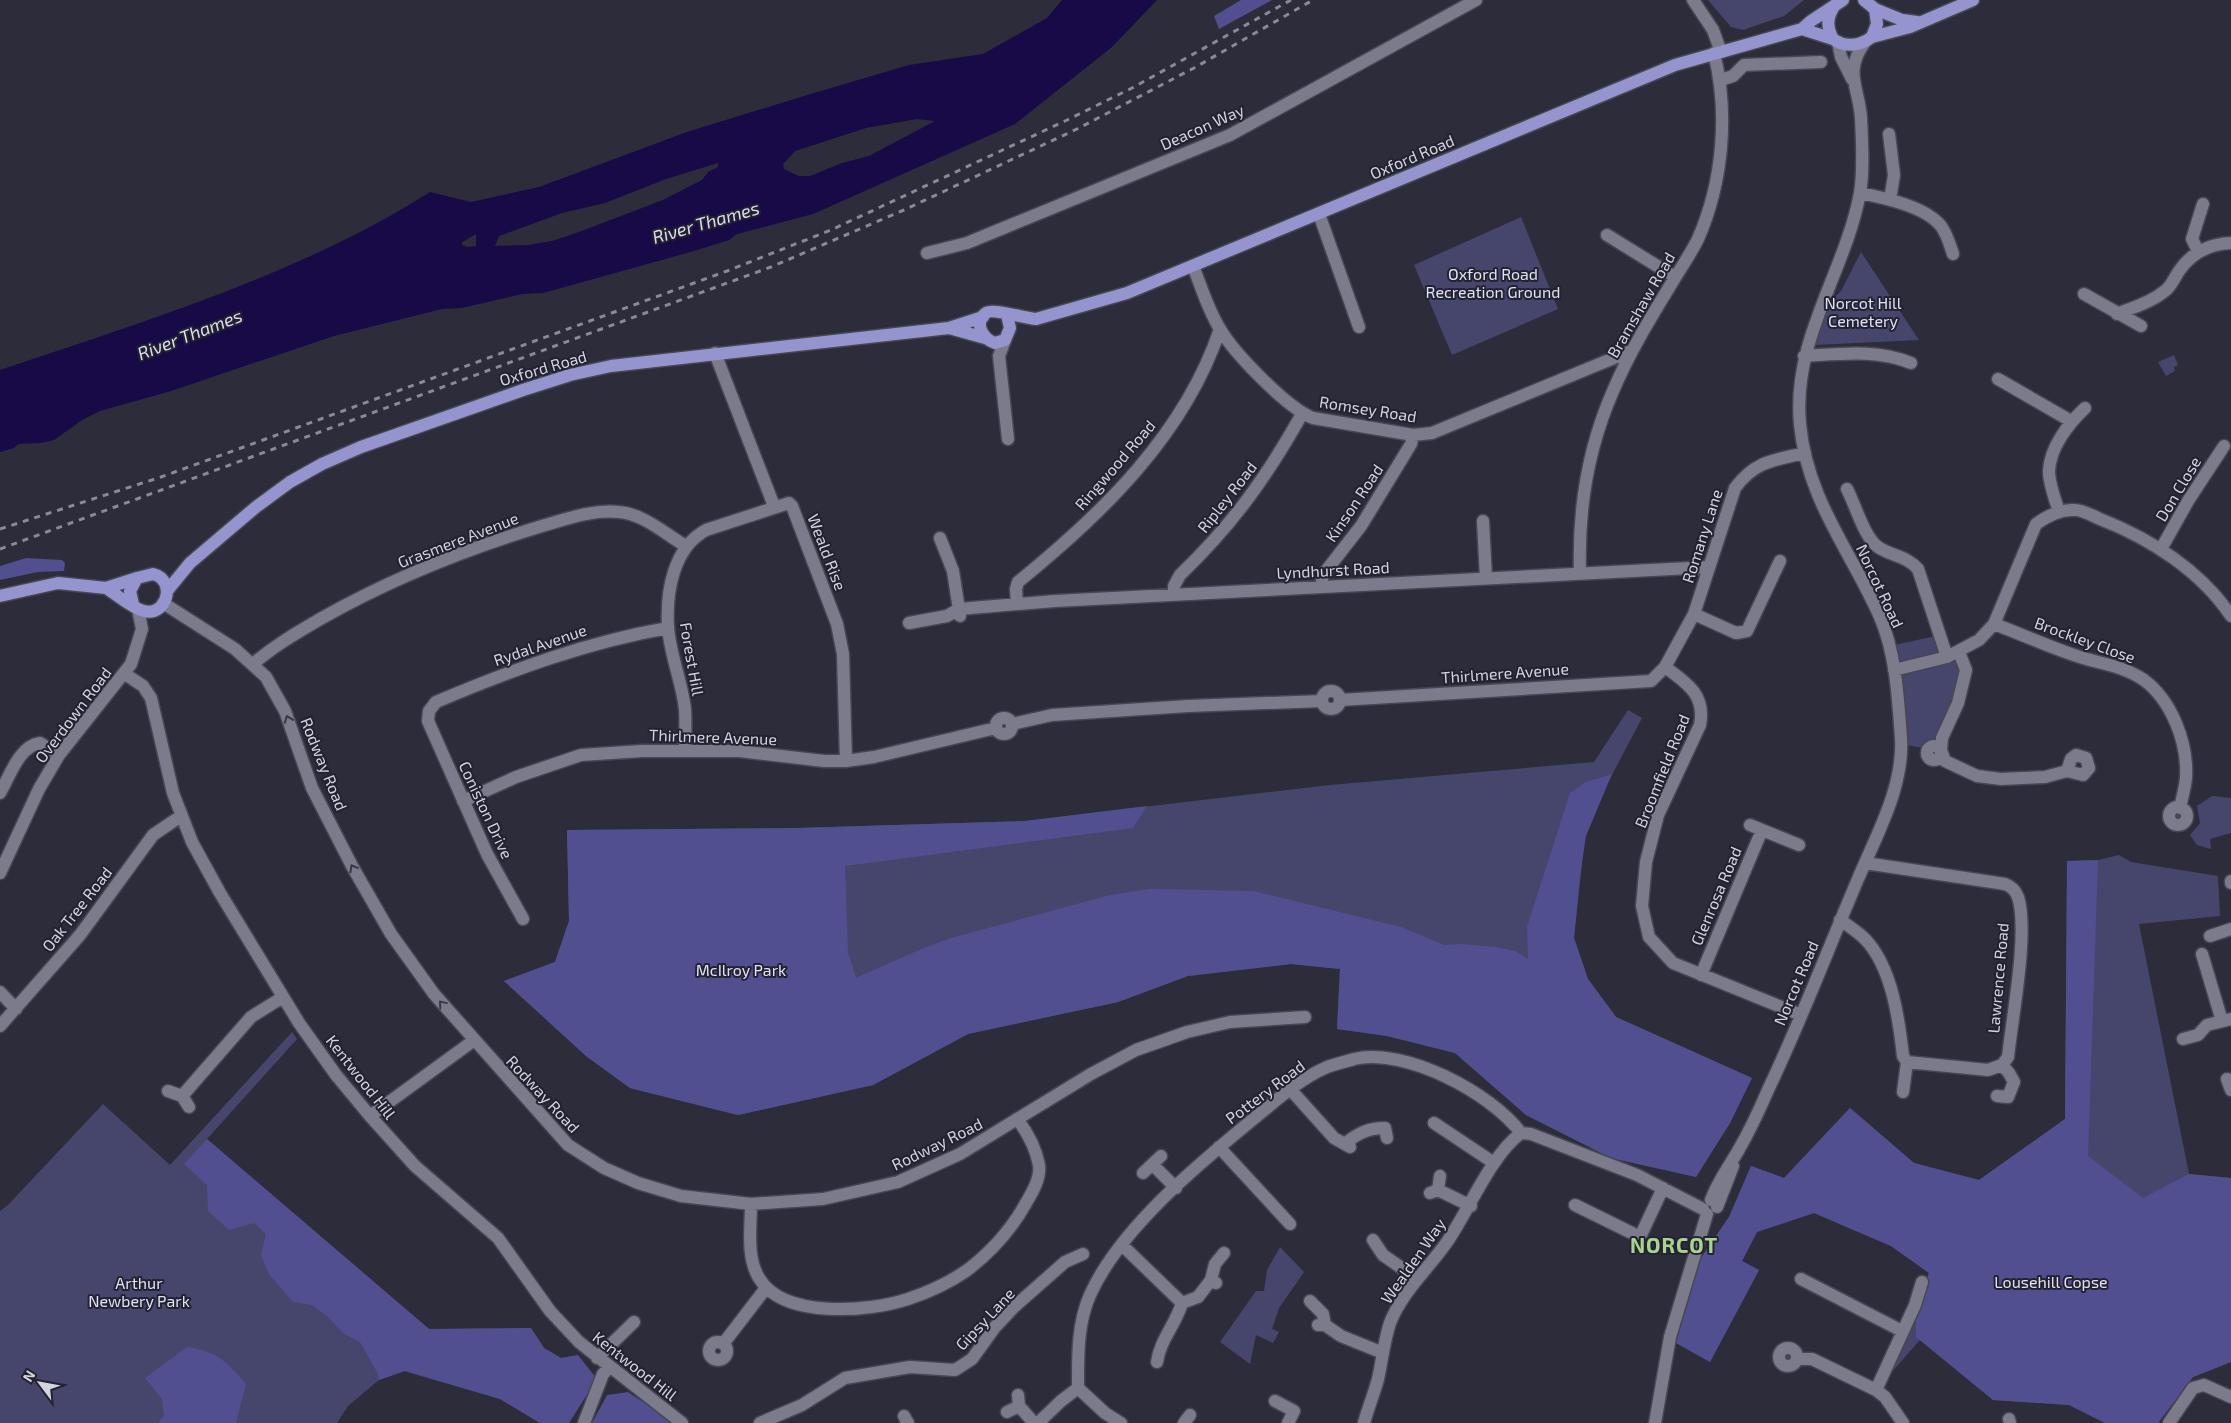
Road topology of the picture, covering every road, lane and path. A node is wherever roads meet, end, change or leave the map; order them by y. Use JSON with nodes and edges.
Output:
{"nodes":[{"id":1,"x":1476,"y":0,"type":"edge"},
{"id":2,"x":1694,"y":0,"type":"edge"},
{"id":3,"x":1973,"y":0,"type":"edge"},
{"id":4,"x":1839,"y":3,"type":"edge"},
{"id":5,"x":1871,"y":4,"type":"edge"},
{"id":6,"x":1920,"y":22,"type":"junction"},
{"id":7,"x":1802,"y":29,"type":"junction"},
{"id":8,"x":1836,"y":40,"type":"junction"},
{"id":9,"x":1868,"y":40,"type":"junction"},
{"id":10,"x":1718,"y":52,"type":"junction"},
{"id":11,"x":1821,"y":62,"type":"dead end"},
{"id":12,"x":1721,"y":80,"type":"junction"},
{"id":13,"x":1853,"y":81,"type":"junction"},
{"id":14,"x":1890,"y":134,"type":"dead end"},
{"id":15,"x":1860,"y":193,"type":"junction"},
{"id":16,"x":1890,"y":200,"type":"junction"},
{"id":17,"x":2203,"y":204,"type":"dead end"},
{"id":18,"x":1319,"y":214,"type":"junction"},
{"id":19,"x":1607,"y":236,"type":"dead end"},
{"id":20,"x":2231,"y":243,"type":"edge"},
{"id":21,"x":2198,"y":251,"type":"junction"},
{"id":22,"x":927,"y":253,"type":"dead end"},
{"id":23,"x":1954,"y":254,"type":"dead end"},
{"id":24,"x":1192,"y":266,"type":"junction"},
{"id":25,"x":1675,"y":277,"type":"junction"},
{"id":26,"x":2084,"y":294,"type":"dead end"},
{"id":27,"x":1007,"y":314,"type":"junction"},
{"id":28,"x":2117,"y":314,"type":"junction"},
{"id":29,"x":982,"y":317,"type":"junction"},
{"id":30,"x":1036,"y":319,"type":"junction"},
{"id":31,"x":2140,"y":326,"type":"dead end"},
{"id":32,"x":1359,"y":327,"type":"dead end"},
{"id":33,"x":949,"y":328,"type":"junction"},
{"id":34,"x":1220,"y":329,"type":"junction"},
{"id":35,"x":1007,"y":337,"type":"junction"},
{"id":36,"x":987,"y":340,"type":"junction"},
{"id":37,"x":1631,"y":352,"type":"junction"},
{"id":38,"x":715,"y":353,"type":"junction"},
{"id":39,"x":999,"y":356,"type":"junction"},
{"id":40,"x":1804,"y":356,"type":"junction"},
{"id":41,"x":1904,"y":356,"type":"dead end"},
{"id":42,"x":1998,"y":378,"type":"dead end"},
{"id":43,"x":2085,"y":408,"type":"dead end"},
{"id":44,"x":1302,"y":414,"type":"junction"},
{"id":45,"x":2071,"y":421,"type":"junction"},
{"id":46,"x":1413,"y":435,"type":"junction"},
{"id":47,"x":1008,"y":440,"type":"dead end"},
{"id":48,"x":2224,"y":446,"type":"dead end"},
{"id":49,"x":1804,"y":453,"type":"junction"},
{"id":50,"x":1847,"y":488,"type":"dead end"},
{"id":51,"x":774,"y":506,"type":"junction"},
{"id":52,"x":2058,"y":512,"type":"junction"},
{"id":53,"x":1483,"y":521,"type":"dead end"},
{"id":54,"x":940,"y":538,"type":"dead end"},
{"id":55,"x":686,"y":546,"type":"junction"},
{"id":56,"x":2161,"y":549,"type":"junction"},
{"id":57,"x":1780,"y":561,"type":"dead end"},
{"id":58,"x":190,"y":563,"type":"junction"},
{"id":59,"x":1709,"y":567,"type":"junction"},
{"id":60,"x":1580,"y":573,"type":"junction"},
{"id":61,"x":153,"y":574,"type":"junction"},
{"id":62,"x":137,"y":578,"type":"junction"},
{"id":63,"x":1486,"y":578,"type":"junction"},
{"id":64,"x":1322,"y":587,"type":"junction"},
{"id":65,"x":106,"y":588,"type":"junction"},
{"id":66,"x":167,"y":591,"type":"junction"},
{"id":67,"x":1174,"y":595,"type":"junction"},
{"id":68,"x":0,"y":596,"type":"edge"},
{"id":69,"x":1017,"y":604,"type":"junction"},
{"id":70,"x":135,"y":606,"type":"junction"},
{"id":71,"x":159,"y":607,"type":"junction"},
{"id":72,"x":959,"y":614,"type":"junction"},
{"id":73,"x":1694,"y":614,"type":"junction"},
{"id":74,"x":2231,"y":616,"type":"edge"},
{"id":75,"x":1996,"y":620,"type":"junction"},
{"id":76,"x":909,"y":623,"type":"dead end"},
{"id":77,"x":668,"y":628,"type":"junction"},
{"id":78,"x":142,"y":629,"type":"junction"},
{"id":79,"x":1953,"y":654,"type":"junction"},
{"id":80,"x":253,"y":664,"type":"junction"},
{"id":81,"x":1665,"y":666,"type":"junction"},
{"id":82,"x":1894,"y":670,"type":"junction"},
{"id":83,"x":125,"y":674,"type":"junction"},
{"id":84,"x":429,"y":712,"type":"joint"},
{"id":85,"x":684,"y":751,"type":"junction"},
{"id":86,"x":59,"y":755,"type":"junction"},
{"id":87,"x":846,"y":760,"type":"junction"},
{"id":88,"x":2067,"y":771,"type":"dead end"},
{"id":89,"x":1,"y":798,"type":"edge"},
{"id":90,"x":463,"y":801,"type":"junction"},
{"id":91,"x":2180,"y":808,"type":"dead end"},
{"id":92,"x":180,"y":816,"type":"junction"},
{"id":93,"x":1799,"y":846,"type":"dead end"},
{"id":94,"x":1865,"y":863,"type":"junction"},
{"id":95,"x":0,"y":873,"type":"edge"},
{"id":96,"x":523,"y":919,"type":"dead end"},
{"id":97,"x":1840,"y":920,"type":"junction"},
{"id":98,"x":2231,"y":929,"type":"edge"},
{"id":99,"x":2210,"y":936,"type":"dead end"},
{"id":100,"x":2202,"y":954,"type":"dead end"},
{"id":101,"x":1701,"y":975,"type":"junction"},
{"id":102,"x":0,"y":992,"type":"edge"},
{"id":103,"x":283,"y":997,"type":"junction"},
{"id":104,"x":16,"y":1009,"type":"junction"},
{"id":105,"x":1801,"y":1015,"type":"junction"},
{"id":106,"x":1306,"y":1018,"type":"dead end"},
{"id":107,"x":2226,"y":1020,"type":"edge"},
{"id":108,"x":0,"y":1026,"type":"edge"},
{"id":109,"x":2182,"y":1039,"type":"dead end"},
{"id":110,"x":473,"y":1041,"type":"junction"},
{"id":111,"x":1907,"y":1062,"type":"junction"},
{"id":112,"x":2002,"y":1065,"type":"junction"},
{"id":113,"x":1290,"y":1089,"type":"junction"},
{"id":114,"x":168,"y":1091,"type":"dead end"},
{"id":115,"x":1903,"y":1092,"type":"dead end"},
{"id":116,"x":182,"y":1096,"type":"junction"},
{"id":117,"x":1997,"y":1096,"type":"dead end"},
{"id":118,"x":189,"y":1107,"type":"dead end"},
{"id":119,"x":370,"y":1116,"type":"junction"},
{"id":120,"x":1018,"y":1120,"type":"junction"},
{"id":121,"x":1437,"y":1129,"type":"dead end"},
{"id":122,"x":1521,"y":1133,"type":"junction"},
{"id":123,"x":1387,"y":1138,"type":"dead end"},
{"id":124,"x":1220,"y":1147,"type":"junction"},
{"id":125,"x":1494,"y":1163,"type":"junction"},
{"id":126,"x":1143,"y":1174,"type":"dead end"},
{"id":127,"x":1440,"y":1176,"type":"dead end"},
{"id":128,"x":1176,"y":1188,"type":"junction"},
{"id":129,"x":1667,"y":1190,"type":"junction"},
{"id":130,"x":751,"y":1204,"type":"junction"},
{"id":131,"x":1575,"y":1205,"type":"dead end"},
{"id":132,"x":1471,"y":1206,"type":"junction"},
{"id":133,"x":1709,"y":1208,"type":"junction"},
{"id":134,"x":1290,"y":1224,"type":"dead end"},
{"id":135,"x":1373,"y":1240,"type":"dead end"},
{"id":136,"x":1122,"y":1245,"type":"junction"},
{"id":137,"x":1082,"y":1254,"type":"dead end"},
{"id":138,"x":1224,"y":1254,"type":"dead end"},
{"id":139,"x":1416,"y":1278,"type":"junction"},
{"id":140,"x":1801,"y":1280,"type":"dead end"},
{"id":141,"x":1922,"y":1282,"type":"dead end"},
{"id":142,"x":766,"y":1288,"type":"junction"},
{"id":143,"x":1310,"y":1302,"type":"dead end"},
{"id":144,"x":1182,"y":1303,"type":"junction"},
{"id":145,"x":634,"y":1322,"type":"dead end"},
{"id":146,"x":1902,"y":1331,"type":"junction"},
{"id":147,"x":723,"y":1344,"type":"dead end"},
{"id":148,"x":1383,"y":1353,"type":"junction"},
{"id":149,"x":597,"y":1358,"type":"junction"},
{"id":150,"x":1797,"y":1359,"type":"dead end"},
{"id":151,"x":1156,"y":1362,"type":"dead end"},
{"id":152,"x":609,"y":1368,"type":"junction"},
{"id":153,"x":1078,"y":1388,"type":"junction"},
{"id":154,"x":1876,"y":1390,"type":"junction"},
{"id":155,"x":2231,"y":1397,"type":"edge"},
{"id":156,"x":1275,"y":1401,"type":"dead end"},
{"id":157,"x":1007,"y":1412,"type":"dead end"},
{"id":158,"x":584,"y":1423,"type":"edge"},
{"id":159,"x":682,"y":1423,"type":"edge"},
{"id":160,"x":760,"y":1423,"type":"edge"},
{"id":161,"x":1034,"y":1423,"type":"edge"},
{"id":162,"x":1038,"y":1423,"type":"edge"},
{"id":163,"x":1121,"y":1423,"type":"edge"},
{"id":164,"x":1288,"y":1423,"type":"edge"},
{"id":165,"x":1364,"y":1423,"type":"edge"},
{"id":166,"x":1655,"y":1423,"type":"edge"},
{"id":167,"x":1903,"y":1423,"type":"edge"},
{"id":168,"x":2169,"y":1423,"type":"edge"}],
"edges":[{"from":1,"to":22,"type":"street","name":"Deacon Way"},
{"from":2,"to":10,"type":"street","name":"Bramshaw Road"},
{"from":3,"to":6,"type":"main road"},
{"from":4,"to":7,"type":"main road","name":"Oxford Road"},
{"from":4,"to":8,"type":"main road"},
{"from":5,"to":6,"type":"main road"},
{"from":5,"to":9,"type":"main road"},
{"from":6,"to":9,"type":"main road"},
{"from":7,"to":8,"type":"main road"},
{"from":7,"to":10,"type":"main road","name":"Oxford Road"},
{"from":8,"to":9,"type":"main road"},
{"from":8,"to":13,"type":"street","name":"Norcot Road"},
{"from":9,"to":13,"type":"street","name":"Norcot Road"},
{"from":10,"to":12,"type":"street","name":"Bramshaw Road"},
{"from":10,"to":18,"type":"main road","name":"Oxford Road"},
{"from":11,"to":12,"type":"street"},
{"from":12,"to":25,"type":"street","name":"Bramshaw Road"},
{"from":13,"to":15,"type":"street","name":"Norcot Road"},
{"from":14,"to":16,"type":"street"},
{"from":15,"to":16,"type":"street"},
{"from":15,"to":40,"type":"street","name":"Norcot Road"},
{"from":16,"to":23,"type":"street"},
{"from":17,"to":21,"type":"street"},
{"from":18,"to":24,"type":"main road","name":"Oxford Road"},
{"from":18,"to":32,"type":"street"},
{"from":19,"to":25,"type":"street"},
{"from":20,"to":21,"type":"street"},
{"from":21,"to":28,"type":"street"},
{"from":24,"to":30,"type":"main road","name":"Oxford Road"},
{"from":24,"to":34,"type":"street","name":"Romsey Road"},
{"from":25,"to":37,"type":"street","name":"Bramshaw Road"},
{"from":26,"to":28,"type":"street"},
{"from":27,"to":29,"type":"main road"},
{"from":27,"to":30,"type":"main road","name":"Oxford Road"},
{"from":27,"to":35,"type":"main road"},
{"from":28,"to":31,"type":"street"},
{"from":29,"to":33,"type":"main road","name":"Oxford Road"},
{"from":29,"to":36,"type":"main road"},
{"from":30,"to":35,"type":"main road","name":"Oxford Road"},
{"from":33,"to":36,"type":"main road","name":"Oxford Road"},
{"from":33,"to":38,"type":"main road","name":"Oxford Road"},
{"from":34,"to":44,"type":"street","name":"Romsey Road"},
{"from":34,"to":69,"type":"street","name":"Ringwood Road"},
{"from":35,"to":36,"type":"main road"},
{"from":35,"to":39,"type":"street"},
{"from":36,"to":39,"type":"street"},
{"from":37,"to":46,"type":"street","name":"Romsey Road"},
{"from":37,"to":60,"type":"street","name":"Bramshaw Road"},
{"from":38,"to":51,"type":"street"},
{"from":38,"to":58,"type":"main road","name":"Oxford Road"},
{"from":39,"to":47,"type":"street"},
{"from":40,"to":41,"type":"street"},
{"from":40,"to":49,"type":"street","name":"Norcot Road"},
{"from":42,"to":45,"type":"street"},
{"from":43,"to":45,"type":"street"},
{"from":44,"to":46,"type":"street","name":"Romsey Road"},
{"from":44,"to":67,"type":"street","name":"Ripley Road"},
{"from":45,"to":52,"type":"street"},
{"from":46,"to":64,"type":"street","name":"Kinson Road"},
{"from":48,"to":56,"type":"street","name":"Don Close"},
{"from":49,"to":59,"type":"street","name":"Romany Lane"},
{"from":49,"to":82,"type":"street","name":"Norcot Road"},
{"from":50,"to":79,"type":"street"},
{"from":51,"to":55,"type":"street"},
{"from":51,"to":87,"type":"street","name":"Weald Rise"},
{"from":52,"to":56,"type":"street"},
{"from":52,"to":75,"type":"street"},
{"from":53,"to":63,"type":"street"},
{"from":54,"to":72,"type":"street"},
{"from":55,"to":77,"type":"street","name":"Forest Hill"},
{"from":55,"to":80,"type":"street","name":"Grasmere Avenue"},
{"from":56,"to":74,"type":"street"},
{"from":57,"to":73,"type":"street"},
{"from":58,"to":61,"type":"main road","name":"Oxford Road"},
{"from":58,"to":66,"type":"main road","name":"Oxford Road"},
{"from":59,"to":60,"type":"street","name":"Lyndhurst Road"},
{"from":59,"to":73,"type":"street","name":"Romany Lane"},
{"from":60,"to":63,"type":"street","name":"Lyndhurst Road"},
{"from":61,"to":62,"type":"main road"},
{"from":61,"to":66,"type":"main road"},
{"from":62,"to":65,"type":"main road"},
{"from":62,"to":70,"type":"main road"},
{"from":63,"to":64,"type":"street","name":"Lyndhurst Road"},
{"from":64,"to":67,"type":"street","name":"Lyndhurst Road"},
{"from":65,"to":68,"type":"main road"},
{"from":65,"to":70,"type":"main road"},
{"from":66,"to":71,"type":"main road"},
{"from":67,"to":69,"type":"street","name":"Lyndhurst Road"},
{"from":69,"to":72,"type":"street","name":"Lyndhurst Road"},
{"from":70,"to":71,"type":"main road"},
{"from":70,"to":78,"type":"street","name":"Overdown Road"},
{"from":71,"to":78,"type":"street","name":"Overdown Road"},
{"from":71,"to":80,"type":"street","name":"Rodway Road"},
{"from":72,"to":76,"type":"street","name":"Lyndhurst Road"},
{"from":73,"to":81,"type":"street","name":"Romany Lane"},
{"from":75,"to":79,"type":"street"},
{"from":75,"to":91,"type":"street","name":"Brockley Close"},
{"from":77,"to":84,"type":"street","name":"Rydal Avenue"},
{"from":77,"to":85,"type":"street","name":"Forest Hill"},
{"from":78,"to":83,"type":"street","name":"Overdown Road"},
{"from":79,"to":82,"type":"street"},
{"from":79,"to":88,"type":"street"},
{"from":110,"to":80,"type":"street","name":"Rodway Road","one_way":true},
{"from":81,"to":87,"type":"street","name":"Thirlmere Avenue"},
{"from":81,"to":101,"type":"street","name":"Broomfield Road"},
{"from":82,"to":94,"type":"street","name":"Norcot Road"},
{"from":83,"to":86,"type":"street","name":"Overdown Road"},
{"from":83,"to":92,"type":"street","name":"Kentwood Hill"},
{"from":84,"to":90,"type":"street","name":"Coniston Drive"},
{"from":85,"to":87,"type":"street","name":"Thirlmere Avenue"},
{"from":85,"to":90,"type":"street","name":"Thirlmere Avenue"},
{"from":86,"to":89,"type":"street"},
{"from":86,"to":95,"type":"street","name":"Overdown Road"},
{"from":90,"to":96,"type":"street","name":"Coniston Drive"},
{"from":92,"to":103,"type":"street","name":"Kentwood Hill"},
{"from":92,"to":104,"type":"street","name":"Oak Tree Road"},
{"from":93,"to":101,"type":"street","name":"Glenrosa Road"},
{"from":94,"to":97,"type":"street","name":"Norcot Road"},
{"from":94,"to":112,"type":"street","name":"Lawrence Road"},
{"from":97,"to":105,"type":"street","name":"Norcot Road"},
{"from":97,"to":111,"type":"street"},
{"from":98,"to":99,"type":"street"},
{"from":100,"to":107,"type":"street"},
{"from":101,"to":105,"type":"street","name":"Broomfield Road"},
{"from":102,"to":104,"type":"street"},
{"from":103,"to":116,"type":"street"},
{"from":103,"to":119,"type":"street","name":"Kentwood Hill"},
{"from":104,"to":108,"type":"street","name":"Oak Tree Road"},
{"from":105,"to":133,"type":"street","name":"Norcot Road"},
{"from":106,"to":120,"type":"street","name":"Rodway Road"},
{"from":107,"to":109,"type":"street"},
{"from":110,"to":119,"type":"street"},
{"from":110,"to":130,"type":"street","name":"Rodway Road"},
{"from":111,"to":112,"type":"street"},
{"from":111,"to":115,"type":"street"},
{"from":112,"to":117,"type":"street"},
{"from":113,"to":122,"type":"street","name":"Pottery Road"},
{"from":113,"to":123,"type":"street"},
{"from":113,"to":124,"type":"street","name":"Pottery Road"},
{"from":114,"to":116,"type":"street"},
{"from":116,"to":118,"type":"street"},
{"from":119,"to":149,"type":"street","name":"Kentwood Hill"},
{"from":120,"to":130,"type":"street","name":"Rodway Road"},
{"from":120,"to":142,"type":"street"},
{"from":121,"to":125,"type":"street"},
{"from":122,"to":125,"type":"street","name":"Wealden Way"},
{"from":122,"to":129,"type":"street"},
{"from":124,"to":128,"type":"street","name":"Pottery Road"},
{"from":124,"to":134,"type":"street"},
{"from":125,"to":132,"type":"street","name":"Wealden Way"},
{"from":126,"to":128,"type":"street"},
{"from":127,"to":132,"type":"street"},
{"from":128,"to":136,"type":"street","name":"Pottery Road"},
{"from":129,"to":131,"type":"street"},
{"from":129,"to":133,"type":"street"},
{"from":130,"to":142,"type":"street"},
{"from":132,"to":139,"type":"street","name":"Wealden Way"},
{"from":133,"to":166,"type":"street","name":"Norcot Road"},
{"from":135,"to":139,"type":"street"},
{"from":136,"to":144,"type":"street"},
{"from":136,"to":153,"type":"street","name":"Pottery Road"},
{"from":137,"to":160,"type":"street","name":"Gipsy Lane"},
{"from":138,"to":144,"type":"street"},
{"from":139,"to":148,"type":"street","name":"Wealden Way"},
{"from":140,"to":146,"type":"street"},
{"from":141,"to":146,"type":"street"},
{"from":142,"to":147,"type":"street"},
{"from":143,"to":148,"type":"street"},
{"from":144,"to":151,"type":"street"},
{"from":145,"to":149,"type":"street"},
{"from":146,"to":154,"type":"street"},
{"from":148,"to":165,"type":"street","name":"Wealden Way"},
{"from":149,"to":152,"type":"street","name":"Kentwood Hill"},
{"from":150,"to":154,"type":"street"},
{"from":152,"to":158,"type":"street"},
{"from":152,"to":159,"type":"street","name":"Kentwood Hill"},
{"from":153,"to":162,"type":"street"},
{"from":153,"to":163,"type":"street"},
{"from":154,"to":167,"type":"street"},
{"from":155,"to":168,"type":"street"},
{"from":156,"to":164,"type":"street"},
{"from":157,"to":161,"type":"street"}]}
